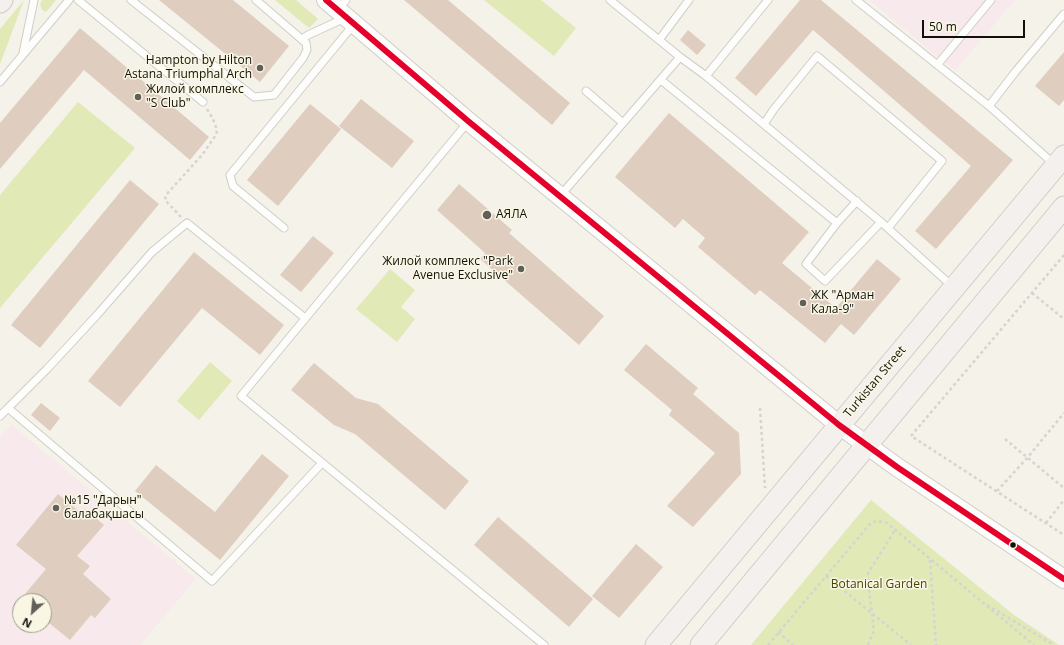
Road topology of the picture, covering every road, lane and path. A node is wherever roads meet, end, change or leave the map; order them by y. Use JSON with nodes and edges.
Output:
{"nodes":[{"id":1,"x":2,"y":0,"type":"edge"},
{"id":2,"x":34,"y":0,"type":"edge"},
{"id":3,"x":69,"y":0,"type":"edge"},
{"id":4,"x":78,"y":0,"type":"edge"},
{"id":5,"x":131,"y":0,"type":"edge"},
{"id":6,"x":256,"y":0,"type":"edge"},
{"id":7,"x":610,"y":0,"type":"edge"},
{"id":8,"x":689,"y":0,"type":"edge"},
{"id":9,"x":768,"y":0,"type":"edge"},
{"id":10,"x":856,"y":0,"type":"edge"},
{"id":11,"x":991,"y":0,"type":"edge"},
{"id":12,"x":0,"y":2,"type":"edge"},
{"id":13,"x":342,"y":10,"type":"edge"},
{"id":14,"x":1064,"y":14,"type":"edge"},
{"id":15,"x":302,"y":39,"type":"junction"},
{"id":16,"x":659,"y":40,"type":"junction"},
{"id":17,"x":23,"y":55,"type":"junction"},
{"id":18,"x":680,"y":57,"type":"junction"},
{"id":19,"x":938,"y":64,"type":"junction"},
{"id":20,"x":706,"y":76,"type":"junction"},
{"id":21,"x":661,"y":80,"type":"junction"},
{"id":22,"x":0,"y":82,"type":"edge"},
{"id":23,"x":586,"y":91,"type":"dead end"},
{"id":24,"x":204,"y":102,"type":"joint"},
{"id":25,"x":989,"y":106,"type":"junction"},
{"id":26,"x":468,"y":121,"type":"junction"},
{"id":27,"x":623,"y":123,"type":"junction"},
{"id":28,"x":764,"y":124,"type":"junction"},
{"id":29,"x":1060,"y":161,"type":"edge"},
{"id":30,"x":560,"y":196,"type":"junction"},
{"id":31,"x":857,"y":201,"type":"junction"},
{"id":32,"x":1064,"y":207,"type":"edge"},
{"id":33,"x":881,"y":222,"type":"junction"},
{"id":34,"x":187,"y":223,"type":"junction"},
{"id":35,"x":837,"y":223,"type":"junction"},
{"id":36,"x":284,"y":228,"type":"dead end"},
{"id":37,"x":888,"y":228,"type":"junction"},
{"id":38,"x":1064,"y":255,"type":"edge"},
{"id":39,"x":954,"y":288,"type":"junction"},
{"id":40,"x":1032,"y":293,"type":"junction"},
{"id":41,"x":305,"y":318,"type":"junction"},
{"id":42,"x":1064,"y":319,"type":"edge"},
{"id":43,"x":8,"y":408,"type":"junction"},
{"id":44,"x":760,"y":408,"type":"dead end"},
{"id":45,"x":1064,"y":413,"type":"edge"},
{"id":46,"x":0,"y":416,"type":"edge"},
{"id":47,"x":839,"y":425,"type":"junction"},
{"id":48,"x":1005,"y":439,"type":"dead end"},
{"id":49,"x":867,"y":444,"type":"junction"},
{"id":50,"x":1028,"y":457,"type":"junction"},
{"id":51,"x":322,"y":463,"type":"junction"},
{"id":52,"x":766,"y":488,"type":"dead end"},
{"id":53,"x":1064,"y":488,"type":"edge"},
{"id":54,"x":997,"y":491,"type":"junction"},
{"id":55,"x":1064,"y":500,"type":"edge"},
{"id":56,"x":1046,"y":522,"type":"junction"},
{"id":57,"x":895,"y":530,"type":"junction"},
{"id":58,"x":1064,"y":535,"type":"edge"},
{"id":59,"x":930,"y":559,"type":"junction"},
{"id":60,"x":826,"y":576,"type":"junction"},
{"id":61,"x":1064,"y":580,"type":"edge"},
{"id":62,"x":979,"y":600,"type":"junction"},
{"id":63,"x":872,"y":613,"type":"junction"},
{"id":64,"x":778,"y":632,"type":"junction"},
{"id":65,"x":544,"y":645,"type":"edge"},
{"id":66,"x":656,"y":645,"type":"edge"},
{"id":67,"x":701,"y":645,"type":"edge"},
{"id":68,"x":768,"y":645,"type":"edge"},
{"id":69,"x":793,"y":645,"type":"edge"},
{"id":70,"x":868,"y":645,"type":"edge"},
{"id":71,"x":911,"y":645,"type":"edge"},
{"id":72,"x":936,"y":645,"type":"edge"},
{"id":73,"x":1034,"y":645,"type":"edge"},
{"id":74,"x":1054,"y":645,"type":"edge"}],
"edges":[{"from":1,"to":12,"type":"main road"},
{"from":2,"to":17,"type":"lane"},
{"from":3,"to":17,"type":"lane"},
{"from":4,"to":24,"type":"lane"},
{"from":5,"to":15,"type":"lane"},
{"from":6,"to":15,"type":"lane"},
{"from":7,"to":16,"type":"lane"},
{"from":8,"to":16,"type":"lane"},
{"from":9,"to":20,"type":"lane"},
{"from":10,"to":19,"type":"lane"},
{"from":11,"to":19,"type":"lane"},
{"from":13,"to":15,"type":"lane"},
{"from":13,"to":26,"type":"street"},
{"from":13,"to":36,"type":"lane"},
{"from":14,"to":25,"type":"lane"},
{"from":16,"to":18,"type":"lane"},
{"from":17,"to":22,"type":"lane"},
{"from":18,"to":20,"type":"lane"},
{"from":18,"to":21,"type":"lane"},
{"from":19,"to":25,"type":"lane"},
{"from":20,"to":28,"type":"lane"},
{"from":21,"to":27,"type":"lane"},
{"from":21,"to":35,"type":"lane"},
{"from":23,"to":27,"type":"lane"},
{"from":24,"to":34,"type":"path"},
{"from":25,"to":29,"type":"lane"},
{"from":26,"to":30,"type":"street"},
{"from":26,"to":41,"type":"lane"},
{"from":27,"to":30,"type":"lane"},
{"from":28,"to":31,"type":"lane"},
{"from":28,"to":37,"type":"lane"},
{"from":29,"to":39,"type":"main road","name":"Turkistan Street"},
{"from":30,"to":47,"type":"street"},
{"from":31,"to":33,"type":"lane"},
{"from":31,"to":35,"type":"lane"},
{"from":32,"to":49,"type":"main road"},
{"from":33,"to":35,"type":"lane"},
{"from":33,"to":37,"type":"lane"},
{"from":34,"to":41,"type":"lane"},
{"from":34,"to":43,"type":"lane"},
{"from":37,"to":39,"type":"lane"},
{"from":38,"to":40,"type":"path"},
{"from":39,"to":47,"type":"main road","name":"Turkistan Street"},
{"from":40,"to":42,"type":"path"},
{"from":40,"to":54,"type":"path"},
{"from":41,"to":51,"type":"lane"},
{"from":43,"to":46,"type":"lane"},
{"from":43,"to":51,"type":"lane"},
{"from":44,"to":52,"type":"path"},
{"from":45,"to":50,"type":"path"},
{"from":47,"to":49,"type":"street"},
{"from":47,"to":66,"type":"main road","name":"Turkistan Street"},
{"from":48,"to":50,"type":"path"},
{"from":49,"to":61,"type":"street"},
{"from":49,"to":67,"type":"main road"},
{"from":50,"to":53,"type":"path"},
{"from":50,"to":54,"type":"path"},
{"from":51,"to":65,"type":"lane"},
{"from":54,"to":56,"type":"path"},
{"from":55,"to":56,"type":"path"},
{"from":56,"to":58,"type":"path"},
{"from":57,"to":59,"type":"path"},
{"from":57,"to":60,"type":"path"},
{"from":57,"to":63,"type":"path"},
{"from":59,"to":62,"type":"path"},
{"from":59,"to":72,"type":"path"},
{"from":60,"to":63,"type":"path"},
{"from":60,"to":64,"type":"path"},
{"from":62,"to":73,"type":"path"},
{"from":62,"to":74,"type":"path"},
{"from":63,"to":70,"type":"path"},
{"from":63,"to":71,"type":"path"},
{"from":64,"to":68,"type":"path"},
{"from":64,"to":69,"type":"path"}]}
